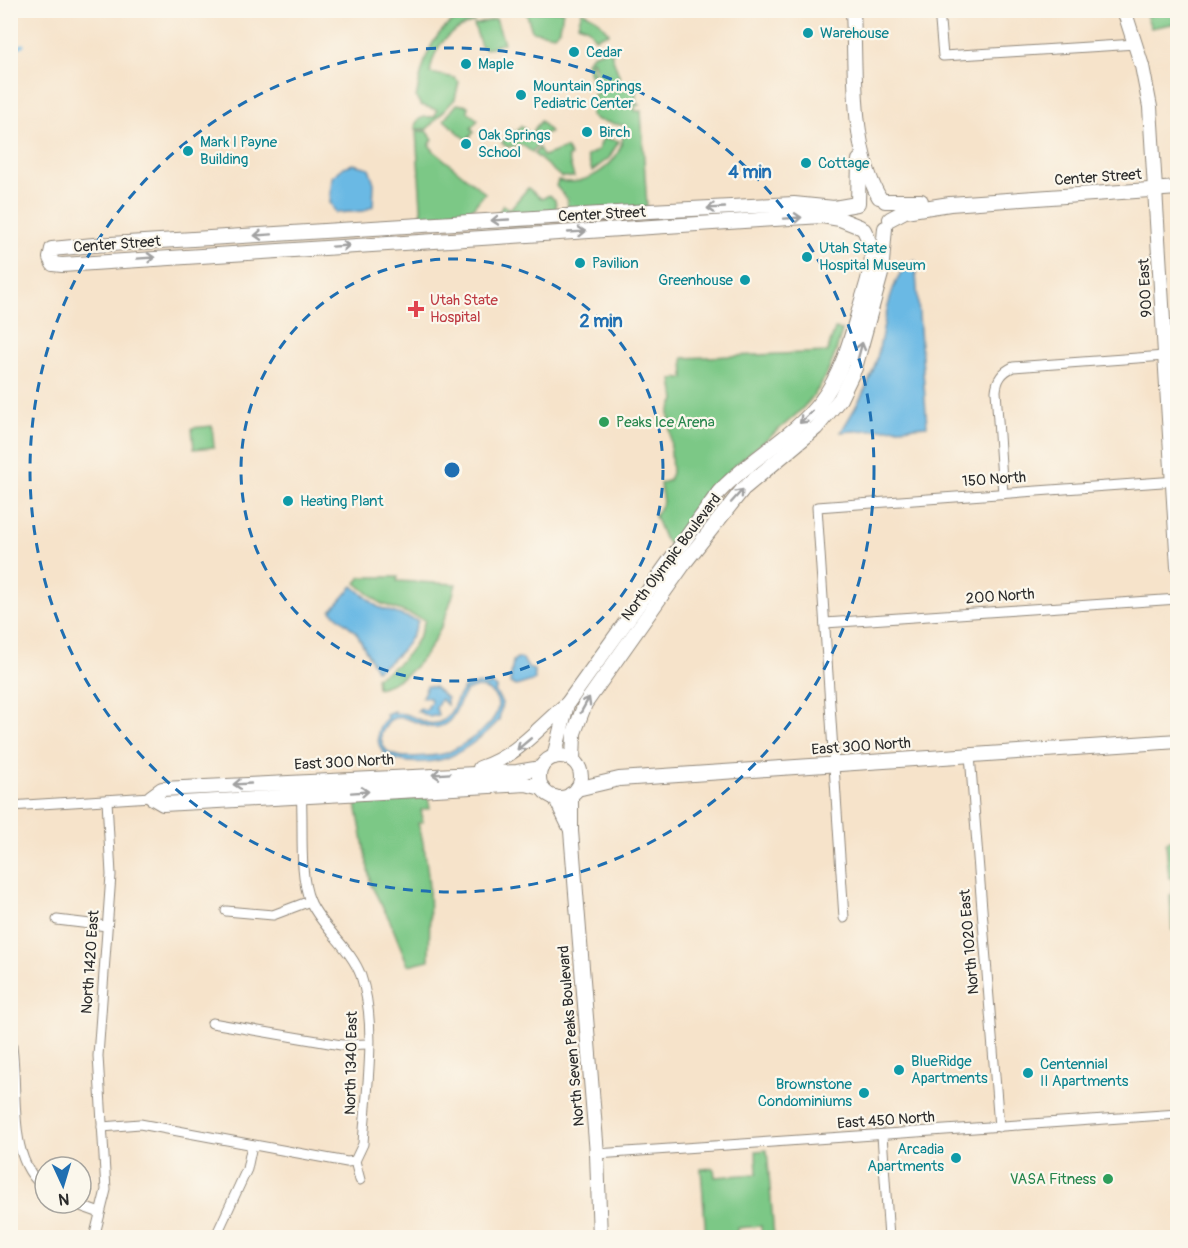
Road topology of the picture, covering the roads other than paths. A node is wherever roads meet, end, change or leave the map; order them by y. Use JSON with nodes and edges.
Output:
{"nodes":[{"id":1,"x":854,"y":10,"type":"edge"},
{"id":2,"x":939,"y":10,"type":"edge"},
{"id":3,"x":1124,"y":10,"type":"edge"},
{"id":4,"x":1136,"y":44,"type":"junction"},
{"id":5,"x":860,"y":134,"type":"junction"},
{"id":6,"x":1178,"y":188,"type":"edge"},
{"id":7,"x":1156,"y":189,"type":"junction"},
{"id":8,"x":882,"y":199,"type":"junction"},
{"id":9,"x":858,"y":203,"type":"junction"},
{"id":10,"x":950,"y":204,"type":"junction"},
{"id":11,"x":765,"y":205,"type":"junction"},
{"id":12,"x":659,"y":211,"type":"junction"},
{"id":13,"x":552,"y":218,"type":"junction"},
{"id":14,"x":766,"y":220,"type":"junction"},
{"id":15,"x":459,"y":222,"type":"junction"},
{"id":16,"x":887,"y":223,"type":"junction"},
{"id":17,"x":660,"y":227,"type":"junction"},
{"id":18,"x":862,"y":228,"type":"junction"},
{"id":19,"x":314,"y":231,"type":"junction"},
{"id":20,"x":553,"y":233,"type":"junction"},
{"id":21,"x":461,"y":239,"type":"junction"},
{"id":22,"x":123,"y":244,"type":"junction"},
{"id":23,"x":94,"y":245,"type":"junction"},
{"id":24,"x":315,"y":247,"type":"junction"},
{"id":25,"x":124,"y":260,"type":"junction"},
{"id":26,"x":96,"y":262,"type":"junction"},
{"id":27,"x":1166,"y":356,"type":"junction"},
{"id":28,"x":1175,"y":482,"type":"edge"},
{"id":29,"x":1003,"y":494,"type":"junction"},
{"id":30,"x":1178,"y":567,"type":"edge"},
{"id":31,"x":1178,"y":599,"type":"edge"},
{"id":32,"x":825,"y":623,"type":"junction"},
{"id":33,"x":567,"y":704,"type":"junction"},
{"id":34,"x":1178,"y":741,"type":"edge"},
{"id":35,"x":970,"y":755,"type":"junction"},
{"id":36,"x":554,"y":757,"type":"junction"},
{"id":37,"x":576,"y":764,"type":"junction"},
{"id":38,"x":834,"y":764,"type":"junction"},
{"id":39,"x":541,"y":768,"type":"junction"},
{"id":40,"x":465,"y":772,"type":"junction"},
{"id":41,"x":619,"y":779,"type":"junction"},
{"id":42,"x":300,"y":781,"type":"junction"},
{"id":43,"x":542,"y":788,"type":"junction"},
{"id":44,"x":574,"y":791,"type":"junction"},
{"id":45,"x":301,"y":796,"type":"junction"},
{"id":46,"x":555,"y":797,"type":"junction"},
{"id":47,"x":151,"y":798,"type":"junction"},
{"id":48,"x":107,"y":800,"type":"junction"},
{"id":49,"x":10,"y":806,"type":"edge"},
{"id":50,"x":571,"y":831,"type":"junction"},
{"id":51,"x":310,"y":901,"type":"junction"},
{"id":52,"x":226,"y":911,"type":"dead end"},
{"id":53,"x":844,"y":918,"type":"dead end"},
{"id":54,"x":57,"y":920,"type":"dead end"},
{"id":55,"x":107,"y":926,"type":"junction"},
{"id":56,"x":212,"y":1023,"type":"dead end"},
{"id":57,"x":10,"y":1035,"type":"edge"},
{"id":58,"x":368,"y":1044,"type":"junction"},
{"id":59,"x":1178,"y":1114,"type":"edge"},
{"id":60,"x":102,"y":1127,"type":"junction"},
{"id":61,"x":999,"y":1127,"type":"junction"},
{"id":62,"x":882,"y":1135,"type":"junction"},
{"id":63,"x":252,"y":1144,"type":"junction"},
{"id":64,"x":597,"y":1154,"type":"junction"},
{"id":65,"x":356,"y":1161,"type":"junction"},
{"id":66,"x":33,"y":1173,"type":"edge"},
{"id":67,"x":360,"y":1180,"type":"dead end"},
{"id":68,"x":93,"y":1210,"type":"edge"},
{"id":69,"x":100,"y":1213,"type":"junction"},
{"id":70,"x":94,"y":1238,"type":"edge"},
{"id":71,"x":215,"y":1238,"type":"edge"},
{"id":72,"x":600,"y":1238,"type":"edge"},
{"id":73,"x":889,"y":1238,"type":"edge"}],
"edges":[{"from":1,"to":5,"type":"street"},
{"from":2,"to":4,"type":"street"},
{"from":3,"to":4,"type":"street","name":"900 East"},
{"from":4,"to":7,"type":"street","name":"900 East"},
{"from":5,"to":8,"type":"street"},
{"from":5,"to":9,"type":"street"},
{"from":6,"to":7,"type":"street","name":"Center Street"},
{"from":7,"to":10,"type":"street","name":"Center Street"},
{"from":7,"to":27,"type":"street","name":"900 East"},
{"from":8,"to":9,"type":"street"},
{"from":8,"to":10,"type":"street","name":"Center Street"},
{"from":8,"to":16,"type":"street"},
{"from":9,"to":11,"type":"street","name":"Center Street"},
{"from":9,"to":18,"type":"street"},
{"from":10,"to":16,"type":"street","name":"Center Street"},
{"from":11,"to":12,"type":"street","name":"Center Street","one_way":true},
{"from":11,"to":14,"type":"street"},
{"from":12,"to":13,"type":"street","name":"Center Street"},
{"from":12,"to":17,"type":"street"},
{"from":13,"to":15,"type":"street","name":"Center Street","one_way":true},
{"from":13,"to":20,"type":"street"},
{"from":14,"to":17,"type":"street","name":"Center Street"},
{"from":14,"to":18,"type":"street","name":"Center Street","one_way":true},
{"from":15,"to":19,"type":"street","name":"Center Street"},
{"from":15,"to":21,"type":"street"},
{"from":16,"to":18,"type":"street"},
{"from":37,"to":16,"type":"street","name":"North Olympic Boulevard","one_way":true},
{"from":20,"to":17,"type":"street","name":"Center Street","one_way":true},
{"from":18,"to":33,"type":"street","name":"North Olympic Boulevard","one_way":true},
{"from":19,"to":22,"type":"street","name":"Center Street","one_way":true},
{"from":19,"to":24,"type":"street"},
{"from":20,"to":21,"type":"street","name":"Center Street"},
{"from":24,"to":21,"type":"street","name":"Center Street","one_way":true},
{"from":22,"to":23,"type":"street","name":"Center Street"},
{"from":22,"to":25,"type":"street"},
{"from":23,"to":26,"type":"street"},
{"from":23,"to":26,"type":"street","name":"Center Street"},
{"from":25,"to":24,"type":"street","name":"Center Street","one_way":true},
{"from":25,"to":26,"type":"street","name":"Center Street"},
{"from":27,"to":28,"type":"street","name":"900 East"},
{"from":27,"to":29,"type":"street"},
{"from":28,"to":29,"type":"street","name":"150 North"},
{"from":28,"to":30,"type":"street","name":"900 East"},
{"from":29,"to":32,"type":"street","name":"150 North"},
{"from":31,"to":32,"type":"street","name":"200 North"},
{"from":32,"to":38,"type":"street"},
{"from":33,"to":36,"type":"street","name":"North Olympic Boulevard"},
{"from":33,"to":40,"type":"street","one_way":true},
{"from":34,"to":35,"type":"street","name":"East 300 North"},
{"from":35,"to":38,"type":"street","name":"East 300 North"},
{"from":35,"to":61,"type":"street","name":"North 1020 East"},
{"from":36,"to":37,"type":"street"},
{"from":36,"to":39,"type":"street"},
{"from":37,"to":41,"type":"street","name":"East 300 North"},
{"from":37,"to":44,"type":"street"},
{"from":38,"to":41,"type":"street","name":"East 300 North"},
{"from":38,"to":53,"type":"street"},
{"from":39,"to":40,"type":"street","name":"East 300 North"},
{"from":39,"to":43,"type":"street"},
{"from":40,"to":42,"type":"street","name":"East 300 North","one_way":true},
{"from":41,"to":44,"type":"street","name":"East 300 North"},
{"from":42,"to":45,"type":"street","name":"North 1340 East"},
{"from":42,"to":47,"type":"street","name":"East 300 North","one_way":true},
{"from":45,"to":43,"type":"street","name":"East 300 North","one_way":true},
{"from":43,"to":46,"type":"street"},
{"from":44,"to":46,"type":"street"},
{"from":44,"to":50,"type":"street","name":"North Seven Peaks Boulevard"},
{"from":45,"to":47,"type":"street","name":"East 300 North"},
{"from":45,"to":51,"type":"street","name":"North 1340 East"},
{"from":46,"to":50,"type":"street","name":"North Seven Peaks Boulevard"},
{"from":47,"to":48,"type":"street","name":"East 300 North"},
{"from":48,"to":49,"type":"street","name":"East 300 North"},
{"from":48,"to":55,"type":"street","name":"North 1420 East"},
{"from":50,"to":64,"type":"street","name":"North Seven Peaks Boulevard"},
{"from":51,"to":52,"type":"street"},
{"from":51,"to":58,"type":"street","name":"North 1340 East"},
{"from":54,"to":55,"type":"street"},
{"from":55,"to":60,"type":"street","name":"North 1420 East"},
{"from":56,"to":58,"type":"street"},
{"from":57,"to":66,"type":"street"},
{"from":58,"to":65,"type":"street","name":"North 1340 East"},
{"from":59,"to":61,"type":"street","name":"East 450 North"},
{"from":60,"to":63,"type":"street"},
{"from":60,"to":69,"type":"street","name":"North 1420 East"},
{"from":61,"to":62,"type":"street","name":"East 450 North"},
{"from":62,"to":64,"type":"street","name":"East 450 North"},
{"from":62,"to":73,"type":"street"},
{"from":63,"to":65,"type":"street"},
{"from":63,"to":71,"type":"street"},
{"from":64,"to":72,"type":"street","name":"North Seven Peaks Boulevard"},
{"from":65,"to":67,"type":"street","name":"North 1340 East"},
{"from":68,"to":69,"type":"street"},
{"from":69,"to":70,"type":"street","name":"North 1420 East"}]}
